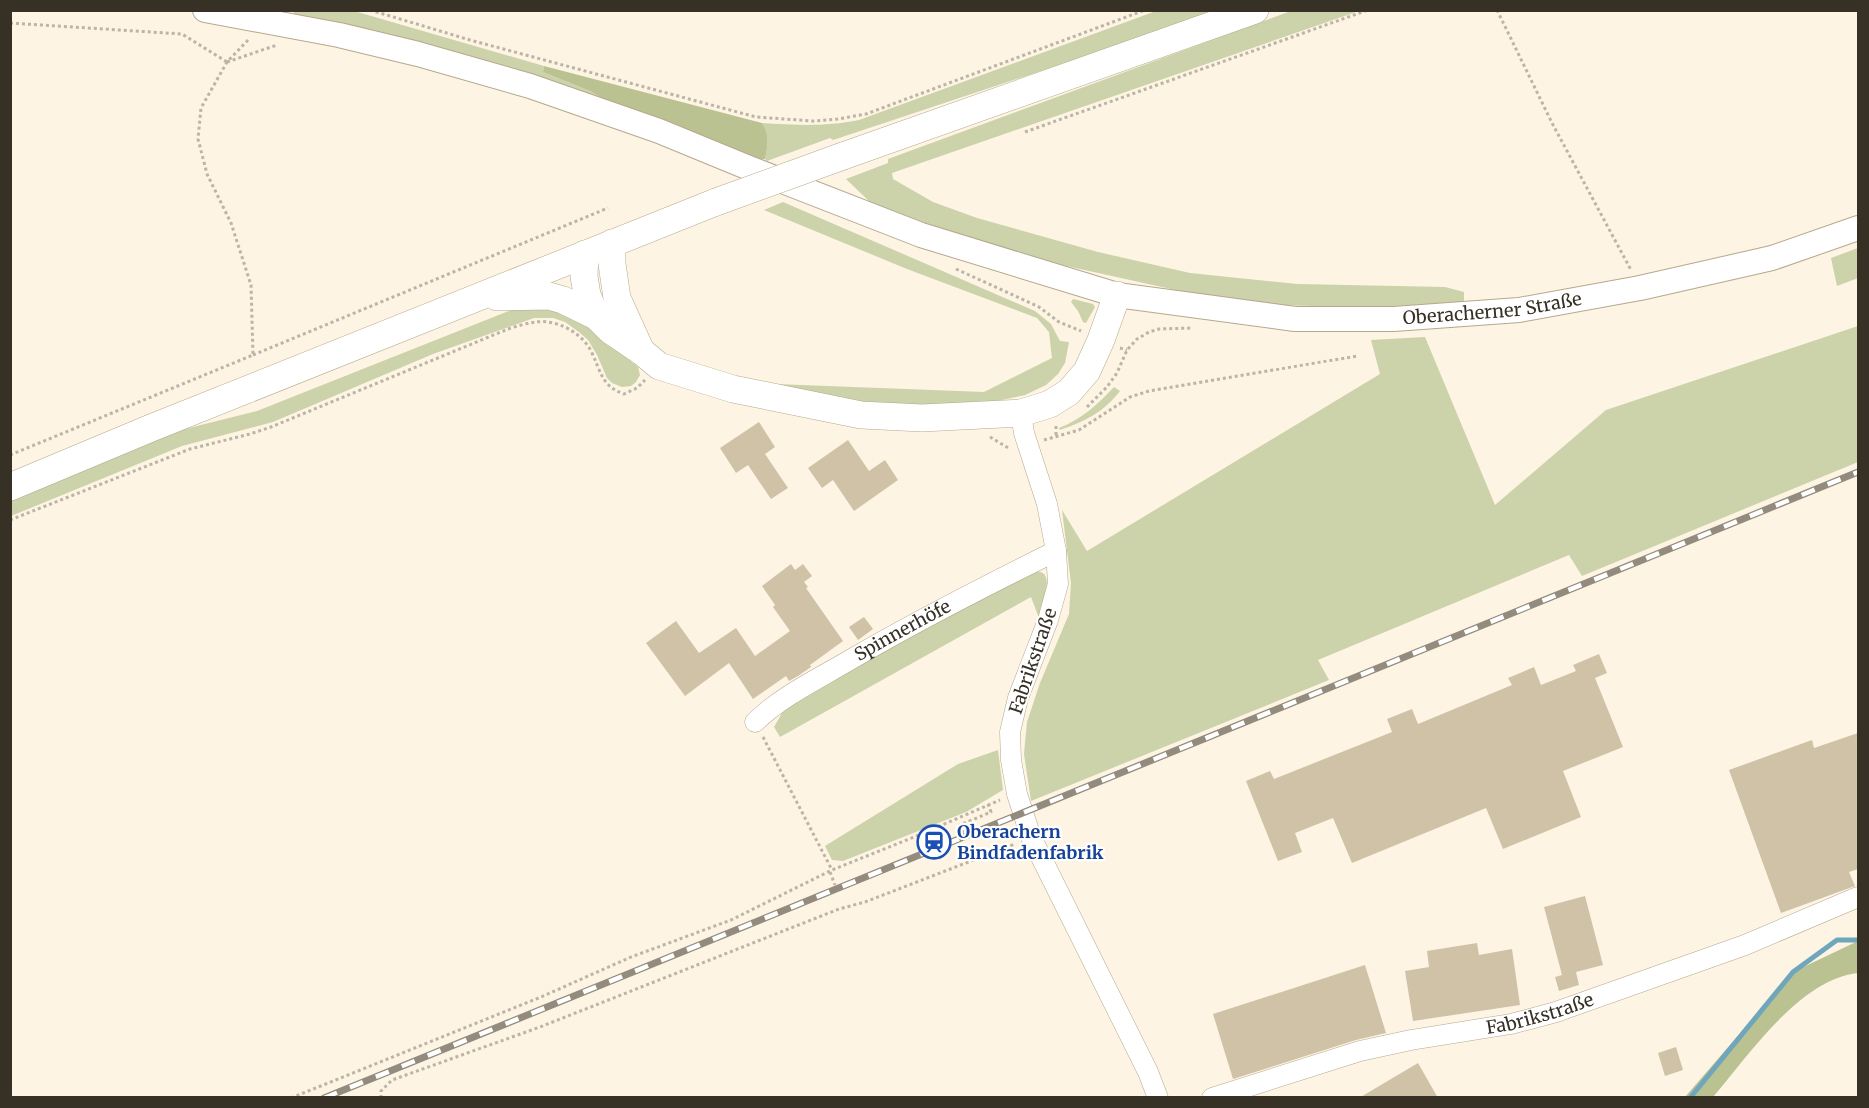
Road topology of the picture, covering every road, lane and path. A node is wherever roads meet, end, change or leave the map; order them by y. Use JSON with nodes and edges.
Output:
{"nodes":[{"id":1,"x":205,"y":10,"type":"edge"},
{"id":2,"x":370,"y":10,"type":"edge"},
{"id":3,"x":1145,"y":10,"type":"edge"},
{"id":4,"x":1255,"y":10,"type":"edge"},
{"id":5,"x":1368,"y":10,"type":"edge"},
{"id":6,"x":1497,"y":10,"type":"edge"},
{"id":7,"x":266,"y":21,"type":"junction"},
{"id":8,"x":10,"y":23,"type":"edge"},
{"id":9,"x":281,"y":43,"type":"dead end"},
{"id":10,"x":227,"y":62,"type":"junction"},
{"id":11,"x":1025,"y":132,"type":"dead end"},
{"id":12,"x":608,"y":208,"type":"dead end"},
{"id":13,"x":1858,"y":228,"type":"edge"},
{"id":14,"x":612,"y":243,"type":"junction"},
{"id":15,"x":585,"y":254,"type":"junction"},
{"id":16,"x":946,"y":265,"type":"dead end"},
{"id":17,"x":1640,"y":288,"type":"junction"},
{"id":18,"x":1117,"y":295,"type":"junction"},
{"id":19,"x":481,"y":297,"type":"junction"},
{"id":20,"x":596,"y":316,"type":"junction"},
{"id":21,"x":1101,"y":340,"type":"junction"},
{"id":22,"x":1127,"y":351,"type":"dead end"},
{"id":23,"x":253,"y":355,"type":"junction"},
{"id":24,"x":1357,"y":356,"type":"dead end"},
{"id":25,"x":650,"y":358,"type":"junction"},
{"id":26,"x":1021,"y":413,"type":"junction"},
{"id":27,"x":1056,"y":436,"type":"dead end"},
{"id":28,"x":10,"y":454,"type":"edge"},
{"id":29,"x":10,"y":487,"type":"edge"},
{"id":30,"x":10,"y":520,"type":"edge"},
{"id":31,"x":1056,"y":552,"type":"junction"},
{"id":32,"x":755,"y":722,"type":"joint"},
{"id":33,"x":1017,"y":794,"type":"junction"},
{"id":34,"x":988,"y":804,"type":"junction"},
{"id":35,"x":963,"y":833,"type":"dead end"},
{"id":36,"x":1031,"y":837,"type":"junction"},
{"id":37,"x":831,"y":871,"type":"junction"},
{"id":38,"x":835,"y":885,"type":"dead end"},
{"id":39,"x":1858,"y":897,"type":"edge"},
{"id":40,"x":291,"y":1098,"type":"edge"},
{"id":41,"x":381,"y":1098,"type":"edge"},
{"id":42,"x":1158,"y":1098,"type":"edge"},
{"id":43,"x":1212,"y":1098,"type":"edge"}],
"edges":[{"from":1,"to":7,"type":"street","name":"Oberacherner Straße"},
{"from":2,"to":3,"type":"path"},
{"from":4,"to":14,"type":"main road","bridge":true},
{"from":5,"to":11,"type":"path"},
{"from":6,"to":17,"type":"path"},
{"from":7,"to":10,"type":"path"},
{"from":7,"to":18,"type":"street","name":"Oberacherner Straße"},
{"from":8,"to":10,"type":"path"},
{"from":9,"to":10,"type":"path"},
{"from":10,"to":23,"type":"path"},
{"from":12,"to":23,"type":"path"},
{"from":13,"to":17,"type":"street","name":"Oberacherner Straße"},
{"from":14,"to":15,"type":"main road"},
{"from":14,"to":25,"type":"main road"},
{"from":15,"to":19,"type":"main road"},
{"from":15,"to":20,"type":"main road"},
{"from":16,"to":21,"type":"path"},
{"from":17,"to":18,"type":"street","name":"Oberacherner Straße"},
{"from":18,"to":21,"type":"main road"},
{"from":19,"to":20,"type":"main road"},
{"from":19,"to":29,"type":"main road"},
{"from":20,"to":25,"type":"main road"},
{"from":21,"to":22,"type":"path"},
{"from":21,"to":26,"type":"main road"},
{"from":23,"to":28,"type":"path"},
{"from":24,"to":27,"type":"path"},
{"from":25,"to":26,"type":"main road"},
{"from":25,"to":30,"type":"path"},
{"from":26,"to":31,"type":"street","name":"Fabrikstraße"},
{"from":31,"to":32,"type":"street","name":"Spinnerhöfe"},
{"from":31,"to":33,"type":"street","name":"Fabrikstraße"},
{"from":32,"to":37,"type":"path"},
{"from":33,"to":34,"type":"path"},
{"from":33,"to":36,"type":"street","name":"Fabrikstraße"},
{"from":34,"to":35,"type":"path"},
{"from":34,"to":37,"type":"path"},
{"from":36,"to":41,"type":"path"},
{"from":36,"to":42,"type":"street","name":"Fabrikstraße"},
{"from":37,"to":38,"type":"path"},
{"from":37,"to":40,"type":"path"},
{"from":39,"to":43,"type":"street","name":"Fabrikstraße"}]}
